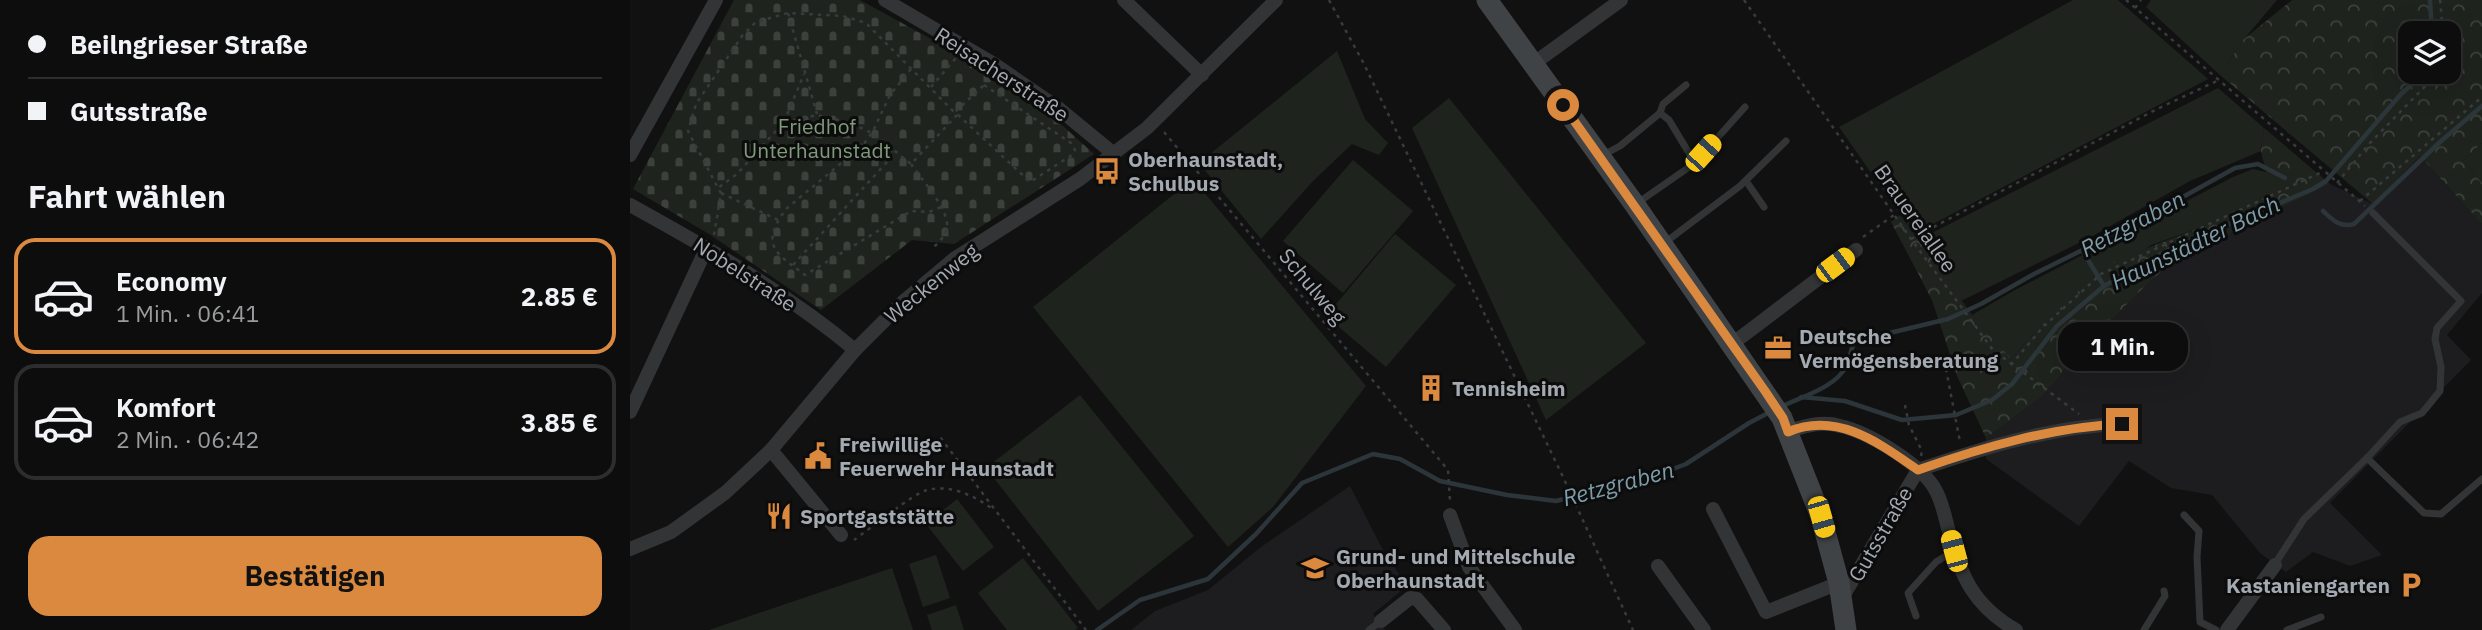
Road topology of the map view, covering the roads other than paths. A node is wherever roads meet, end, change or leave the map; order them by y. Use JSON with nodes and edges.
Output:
{"nodes":[{"id":1,"x":716,"y":0,"type":"edge"},
{"id":2,"x":885,"y":0,"type":"edge"},
{"id":3,"x":1124,"y":0,"type":"edge"},
{"id":4,"x":1276,"y":0,"type":"edge"},
{"id":5,"x":1487,"y":0,"type":"edge"},
{"id":6,"x":1621,"y":0,"type":"edge"},
{"id":7,"x":1533,"y":64,"type":"junction"},
{"id":8,"x":1202,"y":75,"type":"junction"},
{"id":9,"x":1686,"y":85,"type":"dead end"},
{"id":10,"x":1745,"y":107,"type":"dead end"},
{"id":11,"x":1660,"y":113,"type":"junction"},
{"id":12,"x":1786,"y":141,"type":"dead end"},
{"id":13,"x":1114,"y":153,"type":"junction"},
{"id":14,"x":630,"y":155,"type":"edge"},
{"id":15,"x":1600,"y":156,"type":"junction"},
{"id":16,"x":1695,"y":163,"type":"junction"},
{"id":17,"x":1746,"y":181,"type":"junction"},
{"id":18,"x":630,"y":205,"type":"edge"},
{"id":19,"x":1635,"y":205,"type":"junction"},
{"id":20,"x":1765,"y":207,"type":"dead end"},
{"id":21,"x":2373,"y":213,"type":"dead end"},
{"id":22,"x":1663,"y":245,"type":"junction"},
{"id":23,"x":707,"y":247,"type":"junction"},
{"id":24,"x":1856,"y":250,"type":"road end"},
{"id":25,"x":1732,"y":344,"type":"junction"},
{"id":26,"x":855,"y":350,"type":"junction"},
{"id":27,"x":630,"y":412,"type":"edge"},
{"id":28,"x":2122,"y":424,"type":"dead end"},
{"id":29,"x":1785,"y":425,"type":"junction"},
{"id":30,"x":771,"y":450,"type":"junction"},
{"id":31,"x":2367,"y":458,"type":"junction"},
{"id":32,"x":1918,"y":470,"type":"junction"},
{"id":33,"x":2482,"y":479,"type":"edge"},
{"id":34,"x":1713,"y":509,"type":"dead end"},
{"id":35,"x":1450,"y":515,"type":"dead end"},
{"id":36,"x":2184,"y":515,"type":"dead end"},
{"id":37,"x":841,"y":535,"type":"road end"},
{"id":38,"x":630,"y":549,"type":"edge"},
{"id":39,"x":1954,"y":551,"type":"junction"},
{"id":40,"x":2275,"y":565,"type":"joint"},
{"id":41,"x":1658,"y":566,"type":"dead end"},
{"id":42,"x":1841,"y":590,"type":"junction"},
{"id":43,"x":2164,"y":591,"type":"dead end"},
{"id":44,"x":1916,"y":616,"type":"dead end"},
{"id":45,"x":2321,"y":617,"type":"dead end"},
{"id":46,"x":1381,"y":621,"type":"joint"},
{"id":47,"x":1369,"y":630,"type":"edge"},
{"id":48,"x":1444,"y":630,"type":"edge"},
{"id":49,"x":1515,"y":630,"type":"edge"},
{"id":50,"x":1704,"y":630,"type":"edge"},
{"id":51,"x":1846,"y":630,"type":"edge"},
{"id":52,"x":2016,"y":630,"type":"edge"},
{"id":53,"x":2144,"y":630,"type":"edge"},
{"id":54,"x":2216,"y":630,"type":"edge"},
{"id":55,"x":2227,"y":630,"type":"edge"},
{"id":56,"x":2287,"y":630,"type":"edge"}],
"edges":[{"from":1,"to":14,"type":"street"},
{"from":2,"to":13,"type":"street","name":"Reisacherstraße"},
{"from":3,"to":8,"type":"street"},
{"from":4,"to":8,"type":"street","name":"Weckenweg"},
{"from":5,"to":7,"type":"main road"},
{"from":6,"to":7,"type":"street"},
{"from":7,"to":15,"type":"main road"},
{"from":8,"to":13,"type":"street","name":"Weckenweg"},
{"from":9,"to":11,"type":"lane"},
{"from":10,"to":16,"type":"lane"},
{"from":11,"to":15,"type":"lane"},
{"from":11,"to":16,"type":"lane"},
{"from":12,"to":17,"type":"lane"},
{"from":13,"to":26,"type":"street","name":"Weckenweg"},
{"from":15,"to":19,"type":"main road"},
{"from":16,"to":19,"type":"lane"},
{"from":17,"to":20,"type":"lane"},
{"from":17,"to":22,"type":"lane"},
{"from":18,"to":23,"type":"street","name":"Nobelstraße"},
{"from":19,"to":22,"type":"main road"},
{"from":21,"to":31,"type":"lane"},
{"from":22,"to":25,"type":"main road"},
{"from":23,"to":26,"type":"street","name":"Nobelstraße"},
{"from":23,"to":27,"type":"street"},
{"from":24,"to":25,"type":"street"},
{"from":25,"to":29,"type":"main road"},
{"from":26,"to":30,"type":"street","name":"Weckenweg"},
{"from":28,"to":32,"type":"street","name":"Gutsstraße"},
{"from":29,"to":32,"type":"street"},
{"from":29,"to":42,"type":"main road"},
{"from":30,"to":37,"type":"street"},
{"from":30,"to":38,"type":"street","name":"Weckenweg"},
{"from":31,"to":33,"type":"lane"},
{"from":31,"to":40,"type":"lane"},
{"from":32,"to":39,"type":"street"},
{"from":32,"to":42,"type":"street","name":"Gutsstraße"},
{"from":34,"to":42,"type":"street"},
{"from":35,"to":49,"type":"street"},
{"from":36,"to":54,"type":"lane"},
{"from":39,"to":44,"type":"lane"},
{"from":39,"to":52,"type":"street"},
{"from":40,"to":55,"type":"street"},
{"from":41,"to":50,"type":"street"},
{"from":42,"to":51,"type":"main road"},
{"from":43,"to":53,"type":"lane"},
{"from":45,"to":56,"type":"lane"},
{"from":46,"to":47,"type":"lane"},
{"from":46,"to":48,"type":"street"}]}
